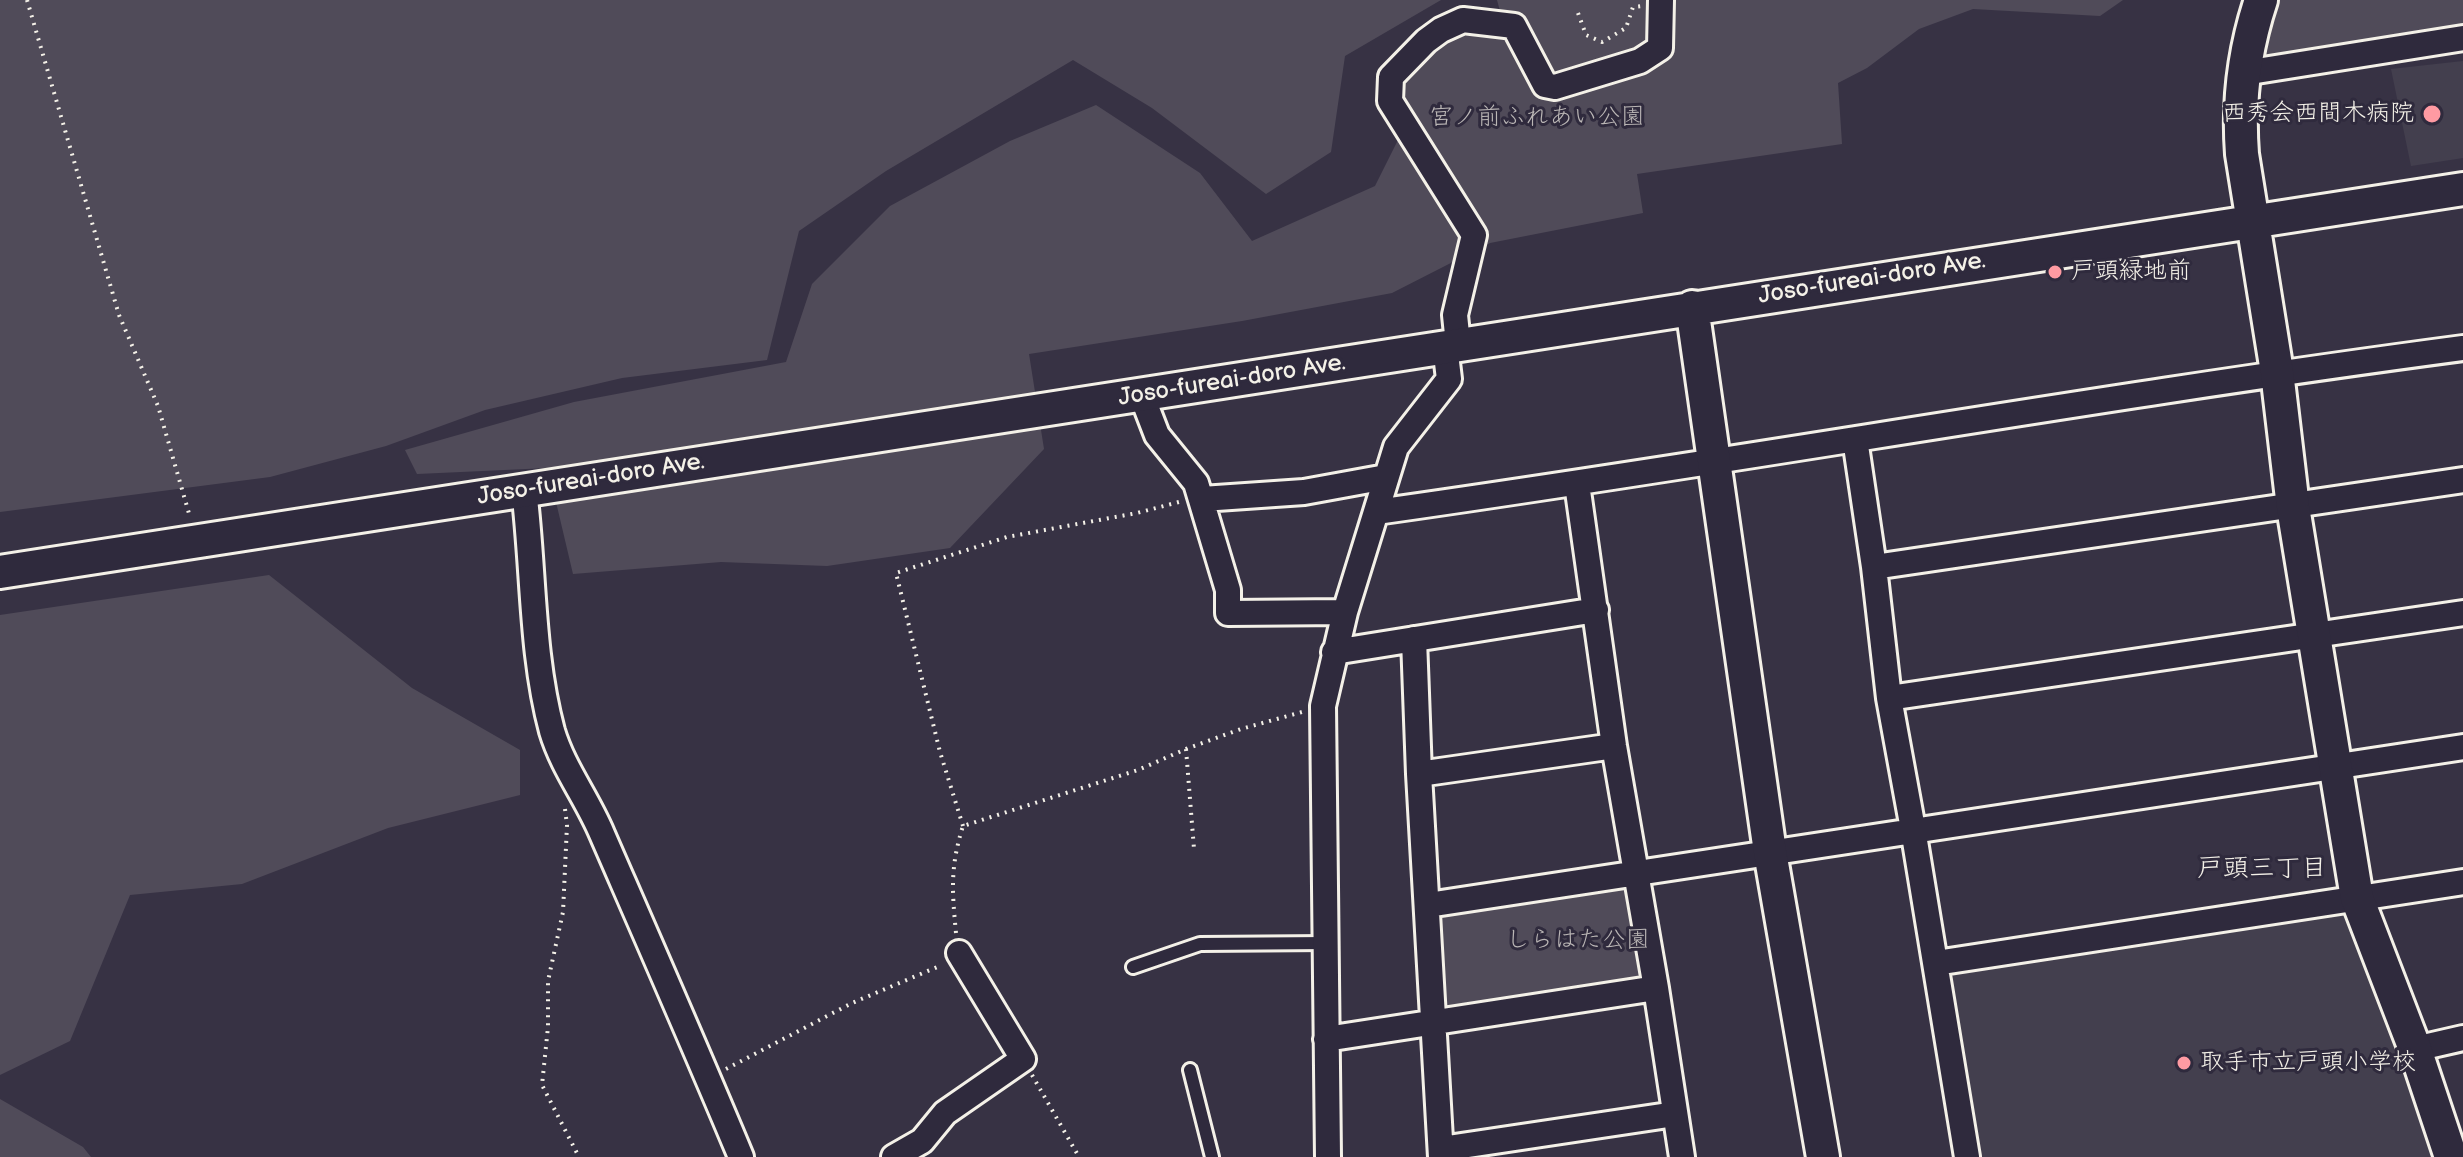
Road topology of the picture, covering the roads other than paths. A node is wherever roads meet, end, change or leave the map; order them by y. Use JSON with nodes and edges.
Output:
{"nodes":[{"id":1,"x":2261,"y":0,"type":"edge"},
{"id":2,"x":1661,"y":1,"type":"edge"},
{"id":3,"x":2463,"y":38,"type":"edge"},
{"id":4,"x":2244,"y":73,"type":"junction"},
{"id":5,"x":2463,"y":189,"type":"edge"},
{"id":6,"x":2254,"y":221,"type":"junction"},
{"id":7,"x":1692,"y":307,"type":"junction"},
{"id":8,"x":1452,"y":345,"type":"junction"},
{"id":9,"x":2463,"y":348,"type":"edge"},
{"id":10,"x":2277,"y":372,"type":"junction"},
{"id":11,"x":1142,"y":396,"type":"junction"},
{"id":12,"x":1855,"y":439,"type":"junction"},
{"id":13,"x":1715,"y":462,"type":"junction"},
{"id":14,"x":1386,"y":477,"type":"junction"},
{"id":15,"x":2463,"y":480,"type":"edge"},
{"id":16,"x":1577,"y":484,"type":"junction"},
{"id":17,"x":524,"y":490,"type":"junction"},
{"id":18,"x":1202,"y":499,"type":"junction"},
{"id":19,"x":2293,"y":507,"type":"junction"},
{"id":20,"x":1376,"y":512,"type":"junction"},
{"id":21,"x":1874,"y":567,"type":"junction"},
{"id":22,"x":0,"y":572,"type":"edge"},
{"id":23,"x":1596,"y":610,"type":"junction"},
{"id":24,"x":1345,"y":612,"type":"junction"},
{"id":25,"x":2463,"y":613,"type":"edge"},
{"id":26,"x":2315,"y":635,"type":"junction"},
{"id":27,"x":1414,"y":639,"type":"junction"},
{"id":28,"x":1334,"y":652,"type":"junction"},
{"id":29,"x":1889,"y":698,"type":"junction"},
{"id":30,"x":1614,"y":746,"type":"junction"},
{"id":31,"x":2463,"y":747,"type":"edge"},
{"id":32,"x":2335,"y":768,"type":"junction"},
{"id":33,"x":1419,"y":774,"type":"junction"},
{"id":34,"x":1913,"y":829,"type":"junction"},
{"id":35,"x":1770,"y":852,"type":"junction"},
{"id":36,"x":1637,"y":872,"type":"junction"},
{"id":37,"x":2463,"y":882,"type":"edge"},
{"id":38,"x":2357,"y":898,"type":"junction"},
{"id":39,"x":1428,"y":905,"type":"junction"},
{"id":40,"x":1327,"y":943,"type":"junction"},
{"id":41,"x":959,"y":953,"type":"road end"},
{"id":42,"x":1936,"y":963,"type":"junction"},
{"id":43,"x":1133,"y":967,"type":"dead end"},
{"id":44,"x":1656,"y":988,"type":"junction"},
{"id":45,"x":1435,"y":1023,"type":"junction"},
{"id":46,"x":2463,"y":1038,"type":"edge"},
{"id":47,"x":1326,"y":1039,"type":"junction"},
{"id":48,"x":2415,"y":1049,"type":"junction"},
{"id":49,"x":1190,"y":1070,"type":"dead end"},
{"id":50,"x":1675,"y":1114,"type":"junction"},
{"id":51,"x":1441,"y":1153,"type":"edge"},
{"id":52,"x":741,"y":1157,"type":"edge"},
{"id":53,"x":894,"y":1157,"type":"edge"},
{"id":54,"x":1212,"y":1157,"type":"edge"},
{"id":55,"x":1328,"y":1157,"type":"edge"},
{"id":56,"x":1682,"y":1157,"type":"edge"},
{"id":57,"x":1823,"y":1157,"type":"edge"},
{"id":58,"x":1967,"y":1157,"type":"edge"},
{"id":59,"x":2451,"y":1157,"type":"edge"}],
"edges":[{"from":1,"to":4,"type":"street"},
{"from":2,"to":8,"type":"street"},
{"from":3,"to":4,"type":"street"},
{"from":4,"to":6,"type":"street"},
{"from":5,"to":6,"type":"street","name":"Joso-fureai-doro Ave."},
{"from":6,"to":7,"type":"street","name":"Joso-fureai-doro Ave."},
{"from":6,"to":10,"type":"street"},
{"from":7,"to":8,"type":"street","name":"Joso-fureai-doro Ave."},
{"from":7,"to":13,"type":"street"},
{"from":8,"to":11,"type":"street","name":"Joso-fureai-doro Ave."},
{"from":8,"to":14,"type":"street"},
{"from":9,"to":10,"type":"street"},
{"from":10,"to":12,"type":"street"},
{"from":10,"to":19,"type":"street"},
{"from":11,"to":17,"type":"street","name":"Joso-fureai-doro Ave."},
{"from":11,"to":18,"type":"street"},
{"from":12,"to":13,"type":"street"},
{"from":12,"to":21,"type":"street"},
{"from":13,"to":16,"type":"street"},
{"from":13,"to":35,"type":"street"},
{"from":14,"to":18,"type":"street"},
{"from":14,"to":20,"type":"street"},
{"from":15,"to":19,"type":"street"},
{"from":16,"to":20,"type":"street"},
{"from":16,"to":23,"type":"street"},
{"from":17,"to":22,"type":"street","name":"Joso-fureai-doro Ave."},
{"from":17,"to":52,"type":"street"},
{"from":18,"to":24,"type":"street"},
{"from":19,"to":21,"type":"street"},
{"from":19,"to":26,"type":"street"},
{"from":20,"to":24,"type":"street"},
{"from":21,"to":29,"type":"street"},
{"from":23,"to":27,"type":"street"},
{"from":23,"to":30,"type":"street"},
{"from":24,"to":28,"type":"street"},
{"from":25,"to":26,"type":"street"},
{"from":26,"to":29,"type":"street"},
{"from":26,"to":32,"type":"street"},
{"from":27,"to":28,"type":"street"},
{"from":27,"to":33,"type":"street"},
{"from":28,"to":40,"type":"street"},
{"from":29,"to":34,"type":"street"},
{"from":30,"to":33,"type":"street"},
{"from":30,"to":36,"type":"street"},
{"from":31,"to":32,"type":"street"},
{"from":32,"to":34,"type":"street"},
{"from":32,"to":38,"type":"street"},
{"from":33,"to":39,"type":"street"},
{"from":34,"to":35,"type":"street"},
{"from":34,"to":42,"type":"street"},
{"from":35,"to":36,"type":"street"},
{"from":35,"to":57,"type":"street"},
{"from":36,"to":39,"type":"street"},
{"from":36,"to":44,"type":"street"},
{"from":37,"to":38,"type":"street"},
{"from":38,"to":42,"type":"street"},
{"from":38,"to":48,"type":"street"},
{"from":39,"to":45,"type":"street"},
{"from":40,"to":43,"type":"lane"},
{"from":40,"to":47,"type":"street"},
{"from":41,"to":53,"type":"street"},
{"from":42,"to":58,"type":"street"},
{"from":44,"to":45,"type":"street"},
{"from":44,"to":50,"type":"street"},
{"from":45,"to":47,"type":"street"},
{"from":45,"to":51,"type":"street"},
{"from":46,"to":48,"type":"street"},
{"from":47,"to":55,"type":"street"},
{"from":48,"to":59,"type":"street"},
{"from":49,"to":54,"type":"lane"},
{"from":50,"to":51,"type":"street"},
{"from":50,"to":56,"type":"street"}]}
